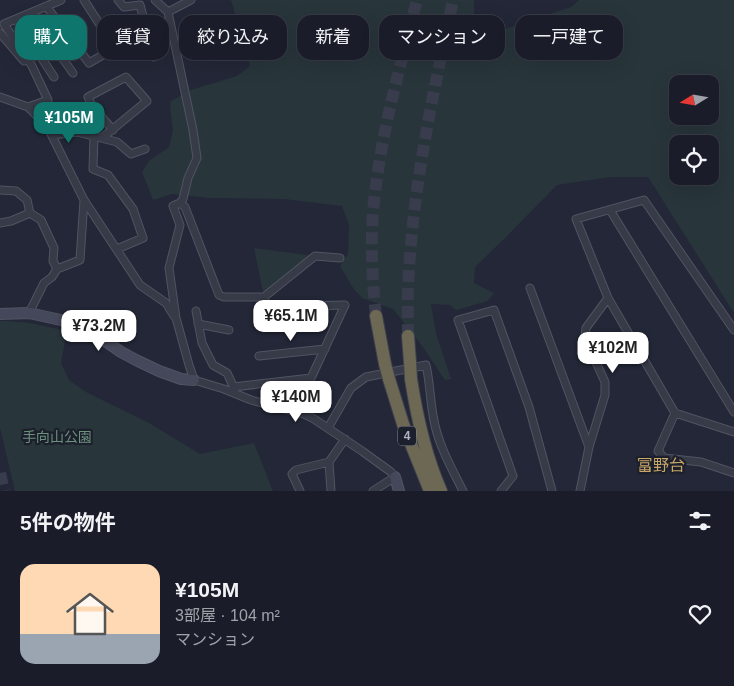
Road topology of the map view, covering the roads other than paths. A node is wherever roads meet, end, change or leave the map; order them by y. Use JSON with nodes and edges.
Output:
{"nodes":[{"id":1,"x":61,"y":0,"type":"edge"},
{"id":2,"x":84,"y":0,"type":"edge"},
{"id":3,"x":118,"y":0,"type":"edge"},
{"id":4,"x":155,"y":0,"type":"edge"},
{"id":5,"x":191,"y":0,"type":"edge"},
{"id":6,"x":46,"y":6,"type":"junction"},
{"id":7,"x":168,"y":12,"type":"junction"},
{"id":8,"x":30,"y":13,"type":"junction"},
{"id":9,"x":25,"y":15,"type":"edge"},
{"id":10,"x":143,"y":15,"type":"edge"},
{"id":11,"x":15,"y":19,"type":"edge"},
{"id":12,"x":0,"y":33,"type":"edge"},
{"id":13,"x":15,"y":40,"type":"edge"},
{"id":14,"x":28,"y":60,"type":"edge"},
{"id":15,"x":43,"y":60,"type":"edge"},
{"id":16,"x":73,"y":73,"type":"dead end"},
{"id":17,"x":36,"y":74,"type":"junction"},
{"id":18,"x":54,"y":77,"type":"dead end"},
{"id":19,"x":0,"y":98,"type":"edge"},
{"id":20,"x":28,"y":107,"type":"junction"},
{"id":21,"x":112,"y":130,"type":"dead end"},
{"id":22,"x":52,"y":135,"type":"junction"},
{"id":23,"x":94,"y":136,"type":"junction"},
{"id":24,"x":102,"y":138,"type":"junction"},
{"id":25,"x":145,"y":149,"type":"dead end"},
{"id":26,"x":0,"y":190,"type":"edge"},
{"id":27,"x":84,"y":200,"type":"junction"},
{"id":28,"x":180,"y":203,"type":"junction"},
{"id":29,"x":610,"y":210,"type":"junction"},
{"id":30,"x":30,"y":213,"type":"junction"},
{"id":31,"x":0,"y":223,"type":"edge"},
{"id":32,"x":117,"y":249,"type":"junction"},
{"id":33,"x":340,"y":258,"type":"dead end"},
{"id":34,"x":57,"y":269,"type":"junction"},
{"id":35,"x":530,"y":288,"type":"dead end"},
{"id":36,"x":264,"y":297,"type":"junction"},
{"id":37,"x":608,"y":298,"type":"junction"},
{"id":38,"x":196,"y":310,"type":"dead end"},
{"id":39,"x":29,"y":313,"type":"junction"},
{"id":40,"x":0,"y":314,"type":"edge"},
{"id":41,"x":376,"y":316,"type":"tunnel mouth"},
{"id":42,"x":176,"y":318,"type":"junction"},
{"id":43,"x":198,"y":324,"type":"junction"},
{"id":44,"x":229,"y":330,"type":"dead end"},
{"id":45,"x":734,"y":330,"type":"edge"},
{"id":46,"x":408,"y":336,"type":"tunnel mouth"},
{"id":47,"x":325,"y":349,"type":"junction"},
{"id":48,"x":259,"y":356,"type":"dead end"},
{"id":49,"x":194,"y":380,"type":"junction"},
{"id":50,"x":233,"y":387,"type":"junction"},
{"id":51,"x":237,"y":395,"type":"junction"},
{"id":52,"x":734,"y":412,"type":"edge"},
{"id":53,"x":675,"y":413,"type":"junction"},
{"id":54,"x":328,"y":428,"type":"junction"},
{"id":55,"x":734,"y":432,"type":"edge"},
{"id":56,"x":345,"y":440,"type":"junction"},
{"id":57,"x":411,"y":446,"type":"junction"},
{"id":58,"x":589,"y":447,"type":"junction"},
{"id":59,"x":329,"y":462,"type":"junction"},
{"id":60,"x":734,"y":473,"type":"edge"},
{"id":61,"x":395,"y":476,"type":"junction"},
{"id":62,"x":418,"y":484,"type":"dead end"},
{"id":63,"x":328,"y":489,"type":"edge"},
{"id":64,"x":300,"y":491,"type":"edge"},
{"id":65,"x":373,"y":491,"type":"edge"},
{"id":66,"x":399,"y":491,"type":"edge"},
{"id":67,"x":430,"y":491,"type":"edge"},
{"id":68,"x":441,"y":491,"type":"edge"},
{"id":69,"x":463,"y":491,"type":"edge"},
{"id":70,"x":501,"y":491,"type":"edge"},
{"id":71,"x":552,"y":491,"type":"edge"},
{"id":72,"x":580,"y":491,"type":"edge"}],
"edges":[{"from":1,"to":6,"type":"street"},
{"from":2,"to":6,"type":"street"},
{"from":3,"to":10,"type":"street"},
{"from":4,"to":7,"type":"street"},
{"from":5,"to":7,"type":"street"},
{"from":6,"to":8,"type":"street"},
{"from":7,"to":28,"type":"street"},
{"from":8,"to":9,"type":"street"},
{"from":8,"to":16,"type":"street"},
{"from":11,"to":13,"type":"street"},
{"from":12,"to":17,"type":"street"},
{"from":14,"to":17,"type":"street"},
{"from":15,"to":18,"type":"street"},
{"from":17,"to":20,"type":"street"},
{"from":19,"to":20,"type":"street"},
{"from":20,"to":22,"type":"street"},
{"from":21,"to":24,"type":"street"},
{"from":22,"to":23,"type":"street"},
{"from":22,"to":27,"type":"street"},
{"from":23,"to":24,"type":"street"},
{"from":23,"to":32,"type":"street"},
{"from":24,"to":25,"type":"street"},
{"from":26,"to":30,"type":"street"},
{"from":27,"to":32,"type":"street"},
{"from":27,"to":34,"type":"street"},
{"from":28,"to":36,"type":"street"},
{"from":28,"to":42,"type":"street"},
{"from":29,"to":37,"type":"street"},
{"from":29,"to":45,"type":"street"},
{"from":29,"to":52,"type":"street"},
{"from":30,"to":31,"type":"street"},
{"from":30,"to":34,"type":"street"},
{"from":32,"to":42,"type":"street"},
{"from":33,"to":36,"type":"street"},
{"from":34,"to":39,"type":"street"},
{"from":35,"to":58,"type":"street"},
{"from":36,"to":47,"type":"street"},
{"from":37,"to":53,"type":"street"},
{"from":37,"to":58,"type":"street"},
{"from":38,"to":43,"type":"street"},
{"from":39,"to":40,"type":"street"},
{"from":39,"to":49,"type":"street"},
{"from":41,"to":57,"type":"highway","number":"4","bridge":true},
{"from":42,"to":49,"type":"street"},
{"from":43,"to":44,"type":"street"},
{"from":43,"to":50,"type":"street"},
{"from":46,"to":68,"type":"highway","number":"4","bridge":true},
{"from":47,"to":48,"type":"street"},
{"from":47,"to":50,"type":"street"},
{"from":49,"to":51,"type":"street"},
{"from":50,"to":51,"type":"street"},
{"from":51,"to":54,"type":"street"},
{"from":53,"to":55,"type":"street"},
{"from":53,"to":60,"type":"street"},
{"from":54,"to":56,"type":"street"},
{"from":54,"to":69,"type":"street"},
{"from":56,"to":59,"type":"street"},
{"from":56,"to":61,"type":"street"},
{"from":57,"to":62,"type":"highway"},
{"from":57,"to":67,"type":"highway","number":"4"},
{"from":58,"to":72,"type":"street"},
{"from":59,"to":63,"type":"street"},
{"from":59,"to":64,"type":"street"},
{"from":61,"to":65,"type":"street"},
{"from":61,"to":66,"type":"street"},
{"from":70,"to":71,"type":"street"}]}
